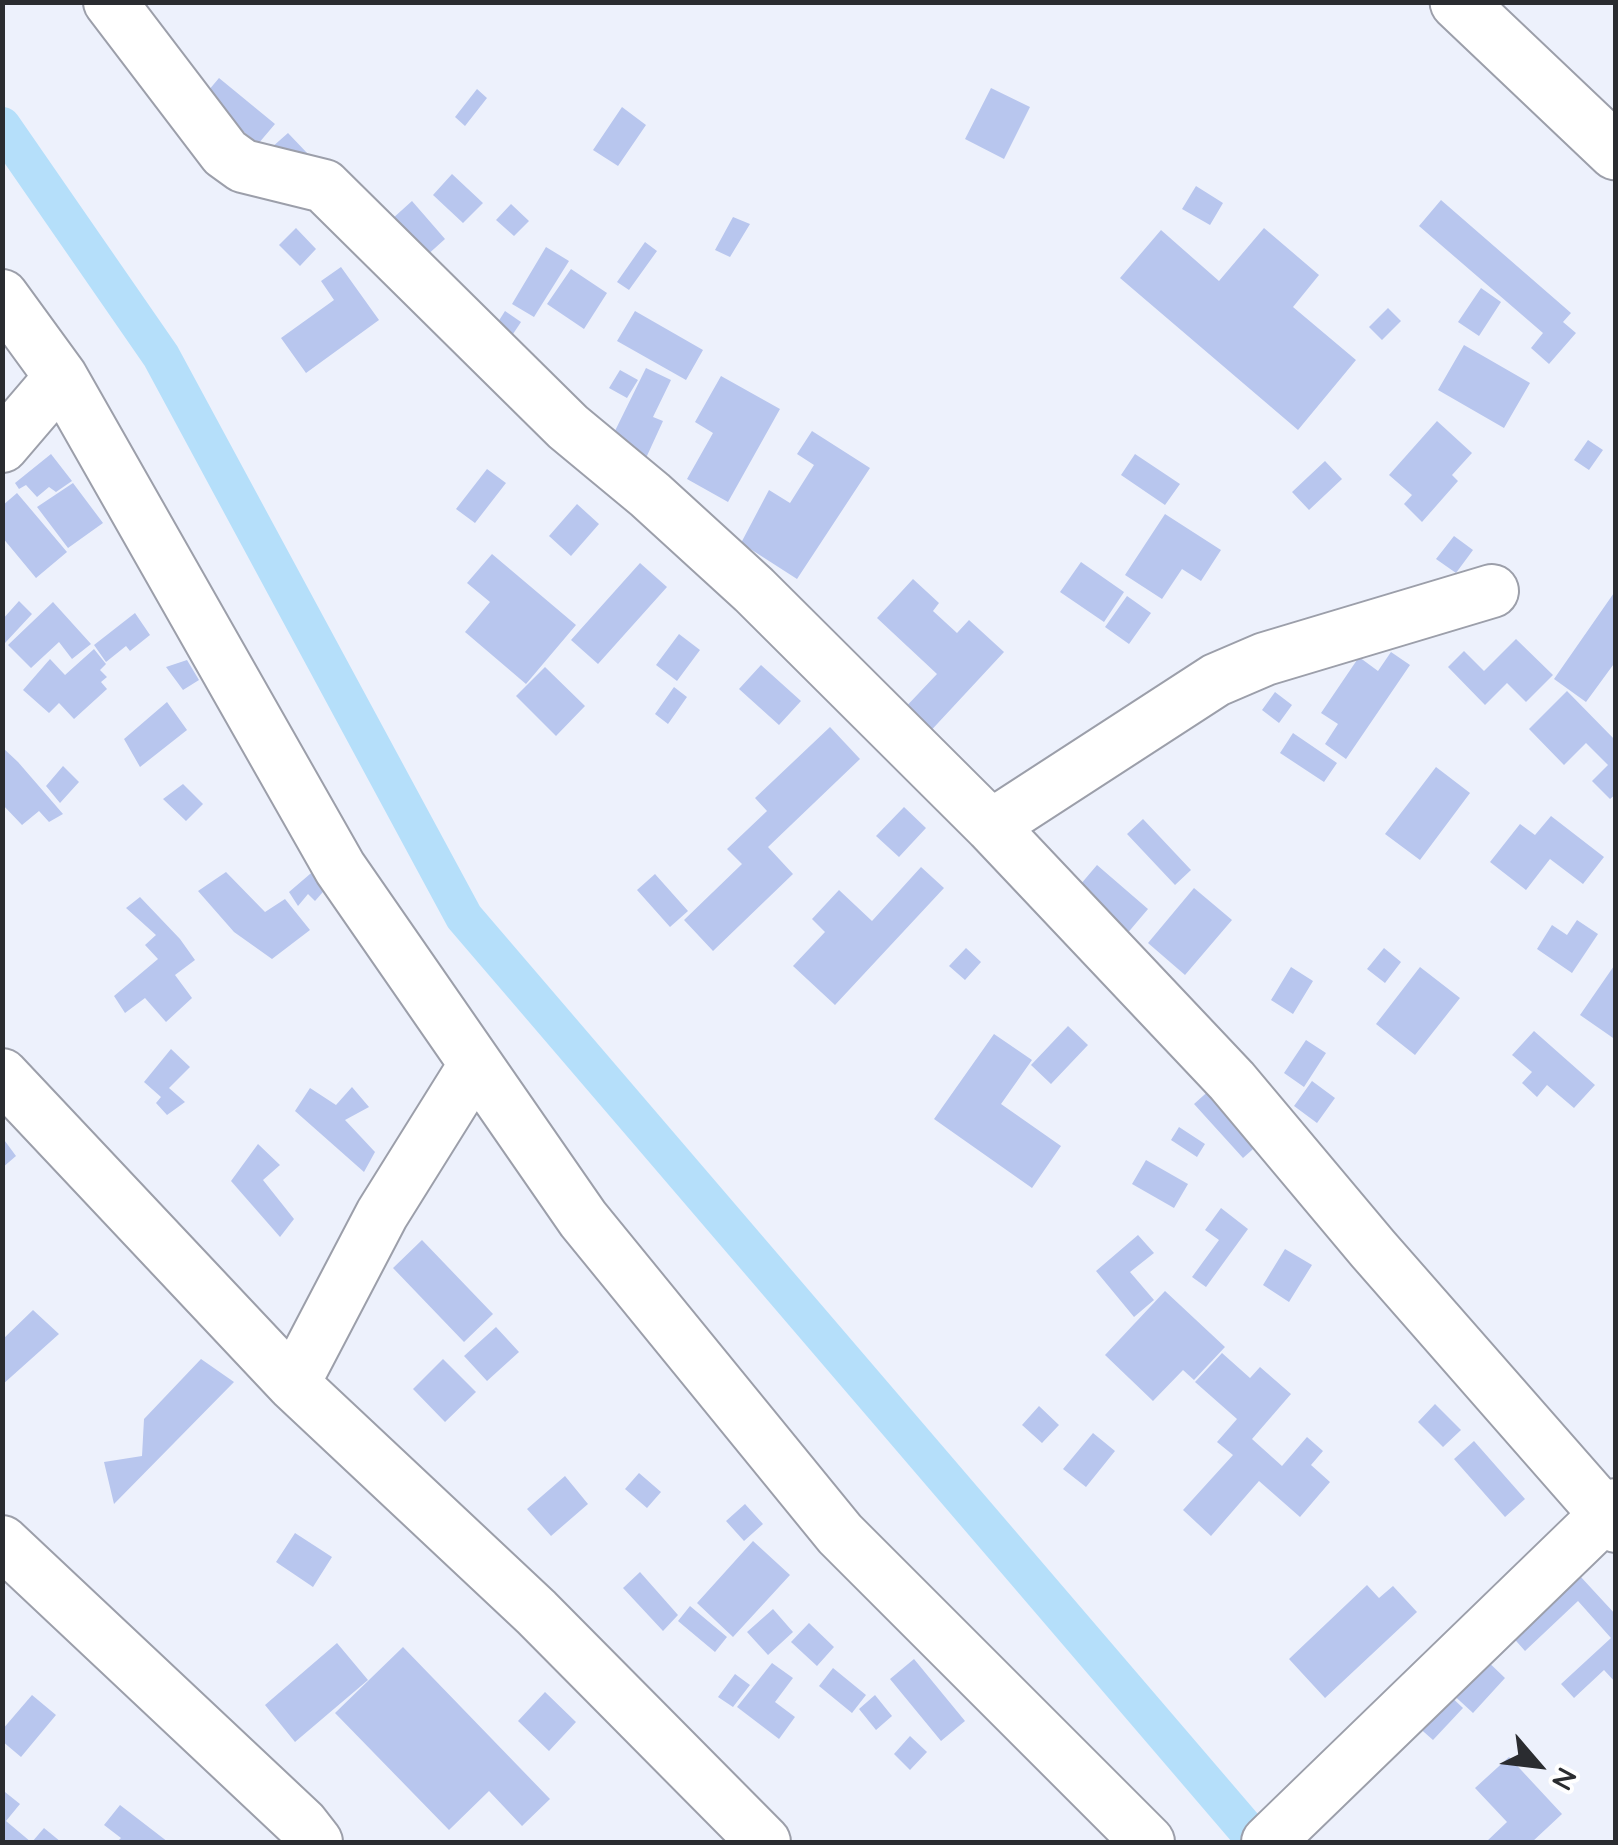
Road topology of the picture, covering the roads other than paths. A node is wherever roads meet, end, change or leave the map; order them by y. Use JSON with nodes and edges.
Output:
{"nodes":[{"id":1,"x":110,"y":2,"type":"edge"},
{"id":2,"x":1458,"y":2,"type":"edge"},
{"id":3,"x":1616,"y":152,"type":"edge"},
{"id":4,"x":2,"y":296,"type":"edge"},
{"id":5,"x":61,"y":377,"type":"junction"},
{"id":6,"x":2,"y":446,"type":"edge"},
{"id":7,"x":1492,"y":590,"type":"dead end"},
{"id":8,"x":991,"y":826,"type":"junction"},
{"id":9,"x":475,"y":1065,"type":"junction"},
{"id":10,"x":2,"y":1075,"type":"edge"},
{"id":11,"x":292,"y":1384,"type":"junction"},
{"id":12,"x":1612,"y":1516,"type":"edge"},
{"id":13,"x":2,"y":1542,"type":"edge"},
{"id":14,"x":316,"y":1842,"type":"edge"},
{"id":15,"x":764,"y":1842,"type":"edge"},
{"id":16,"x":1148,"y":1842,"type":"edge"},
{"id":17,"x":1268,"y":1842,"type":"edge"}],
"edges":[{"from":1,"to":8,"type":"street"},
{"from":2,"to":3,"type":"highway"},
{"from":4,"to":5,"type":"street"},
{"from":5,"to":6,"type":"street"},
{"from":5,"to":9,"type":"street"},
{"from":7,"to":8,"type":"street"},
{"from":8,"to":12,"type":"street"},
{"from":9,"to":11,"type":"street"},
{"from":9,"to":16,"type":"street"},
{"from":10,"to":11,"type":"street"},
{"from":11,"to":15,"type":"street"},
{"from":12,"to":17,"type":"street"},
{"from":13,"to":14,"type":"street"}]}
